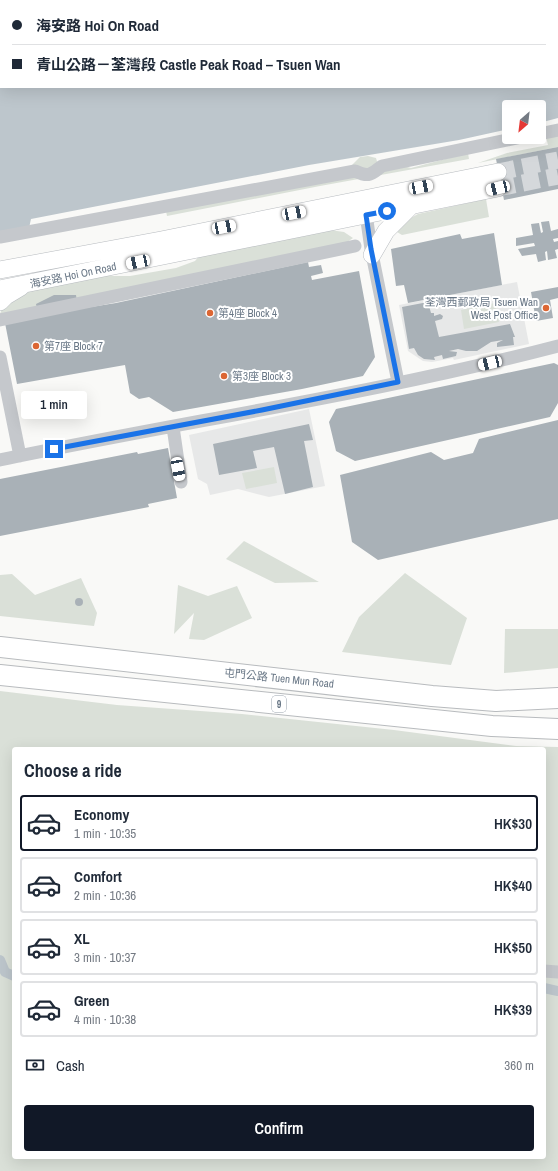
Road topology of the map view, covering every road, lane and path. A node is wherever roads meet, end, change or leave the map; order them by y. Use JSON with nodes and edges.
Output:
{"nodes":[{"id":1,"x":558,"y":130,"type":"edge"},
{"id":2,"x":546,"y":133,"type":"edge"},
{"id":3,"x":502,"y":141,"type":"edge"},
{"id":4,"x":365,"y":207,"type":"junction"},
{"id":5,"x":410,"y":207,"type":"junction"},
{"id":6,"x":0,"y":237,"type":"edge"},
{"id":7,"x":356,"y":246,"type":"dead end"},
{"id":8,"x":372,"y":255,"type":"junction"},
{"id":9,"x":0,"y":270,"type":"edge"},
{"id":10,"x":24,"y":285,"type":"junction"},
{"id":11,"x":0,"y":289,"type":"edge"},
{"id":12,"x":0,"y":302,"type":"edge"},
{"id":13,"x":0,"y":320,"type":"edge"},
{"id":14,"x":558,"y":346,"type":"edge"},
{"id":15,"x":0,"y":357,"type":"edge"},
{"id":16,"x":398,"y":382,"type":"junction"},
{"id":17,"x":173,"y":427,"type":"junction"},
{"id":18,"x":20,"y":456,"type":"junction"},
{"id":19,"x":0,"y":460,"type":"edge"},
{"id":20,"x":181,"y":482,"type":"dead end"},
{"id":21,"x":0,"y":648,"type":"edge"},
{"id":22,"x":0,"y":675,"type":"edge"},
{"id":23,"x":558,"y":698,"type":"edge"},
{"id":24,"x":558,"y":729,"type":"edge"},
{"id":25,"x":546,"y":971,"type":"edge"},
{"id":26,"x":558,"y":972,"type":"edge"}],
"edges":[{"from":1,"to":2,"type":"street"},
{"from":3,"to":6,"type":"street"},
{"from":4,"to":5,"type":"main road","name":"海安路 Hoi On Road"},
{"from":4,"to":5,"type":"main road","name":"海安路 Hoi On Road"},
{"from":4,"to":8,"type":"street"},
{"from":4,"to":9,"type":"main road","name":"海安路 Hoi On Road"},
{"from":4,"to":10,"type":"main road","name":"海安路 Hoi On Road"},
{"from":5,"to":8,"type":"main road"},
{"from":7,"to":13,"type":"street"},
{"from":8,"to":16,"type":"street"},
{"from":10,"to":11,"type":"main road","name":"海安路 Hoi On Road"},
{"from":10,"to":12,"type":"main road"},
{"from":14,"to":16,"type":"street"},
{"from":15,"to":18,"type":"street"},
{"from":16,"to":17,"type":"street"},
{"from":17,"to":18,"type":"street"},
{"from":17,"to":20,"type":"street"},
{"from":18,"to":19,"type":"street"},
{"from":21,"to":23,"type":"highway","name":"屯門公路 Tuen Mun Road"},
{"from":22,"to":24,"type":"highway","number":"9"},
{"from":25,"to":26,"type":"street"}]}
